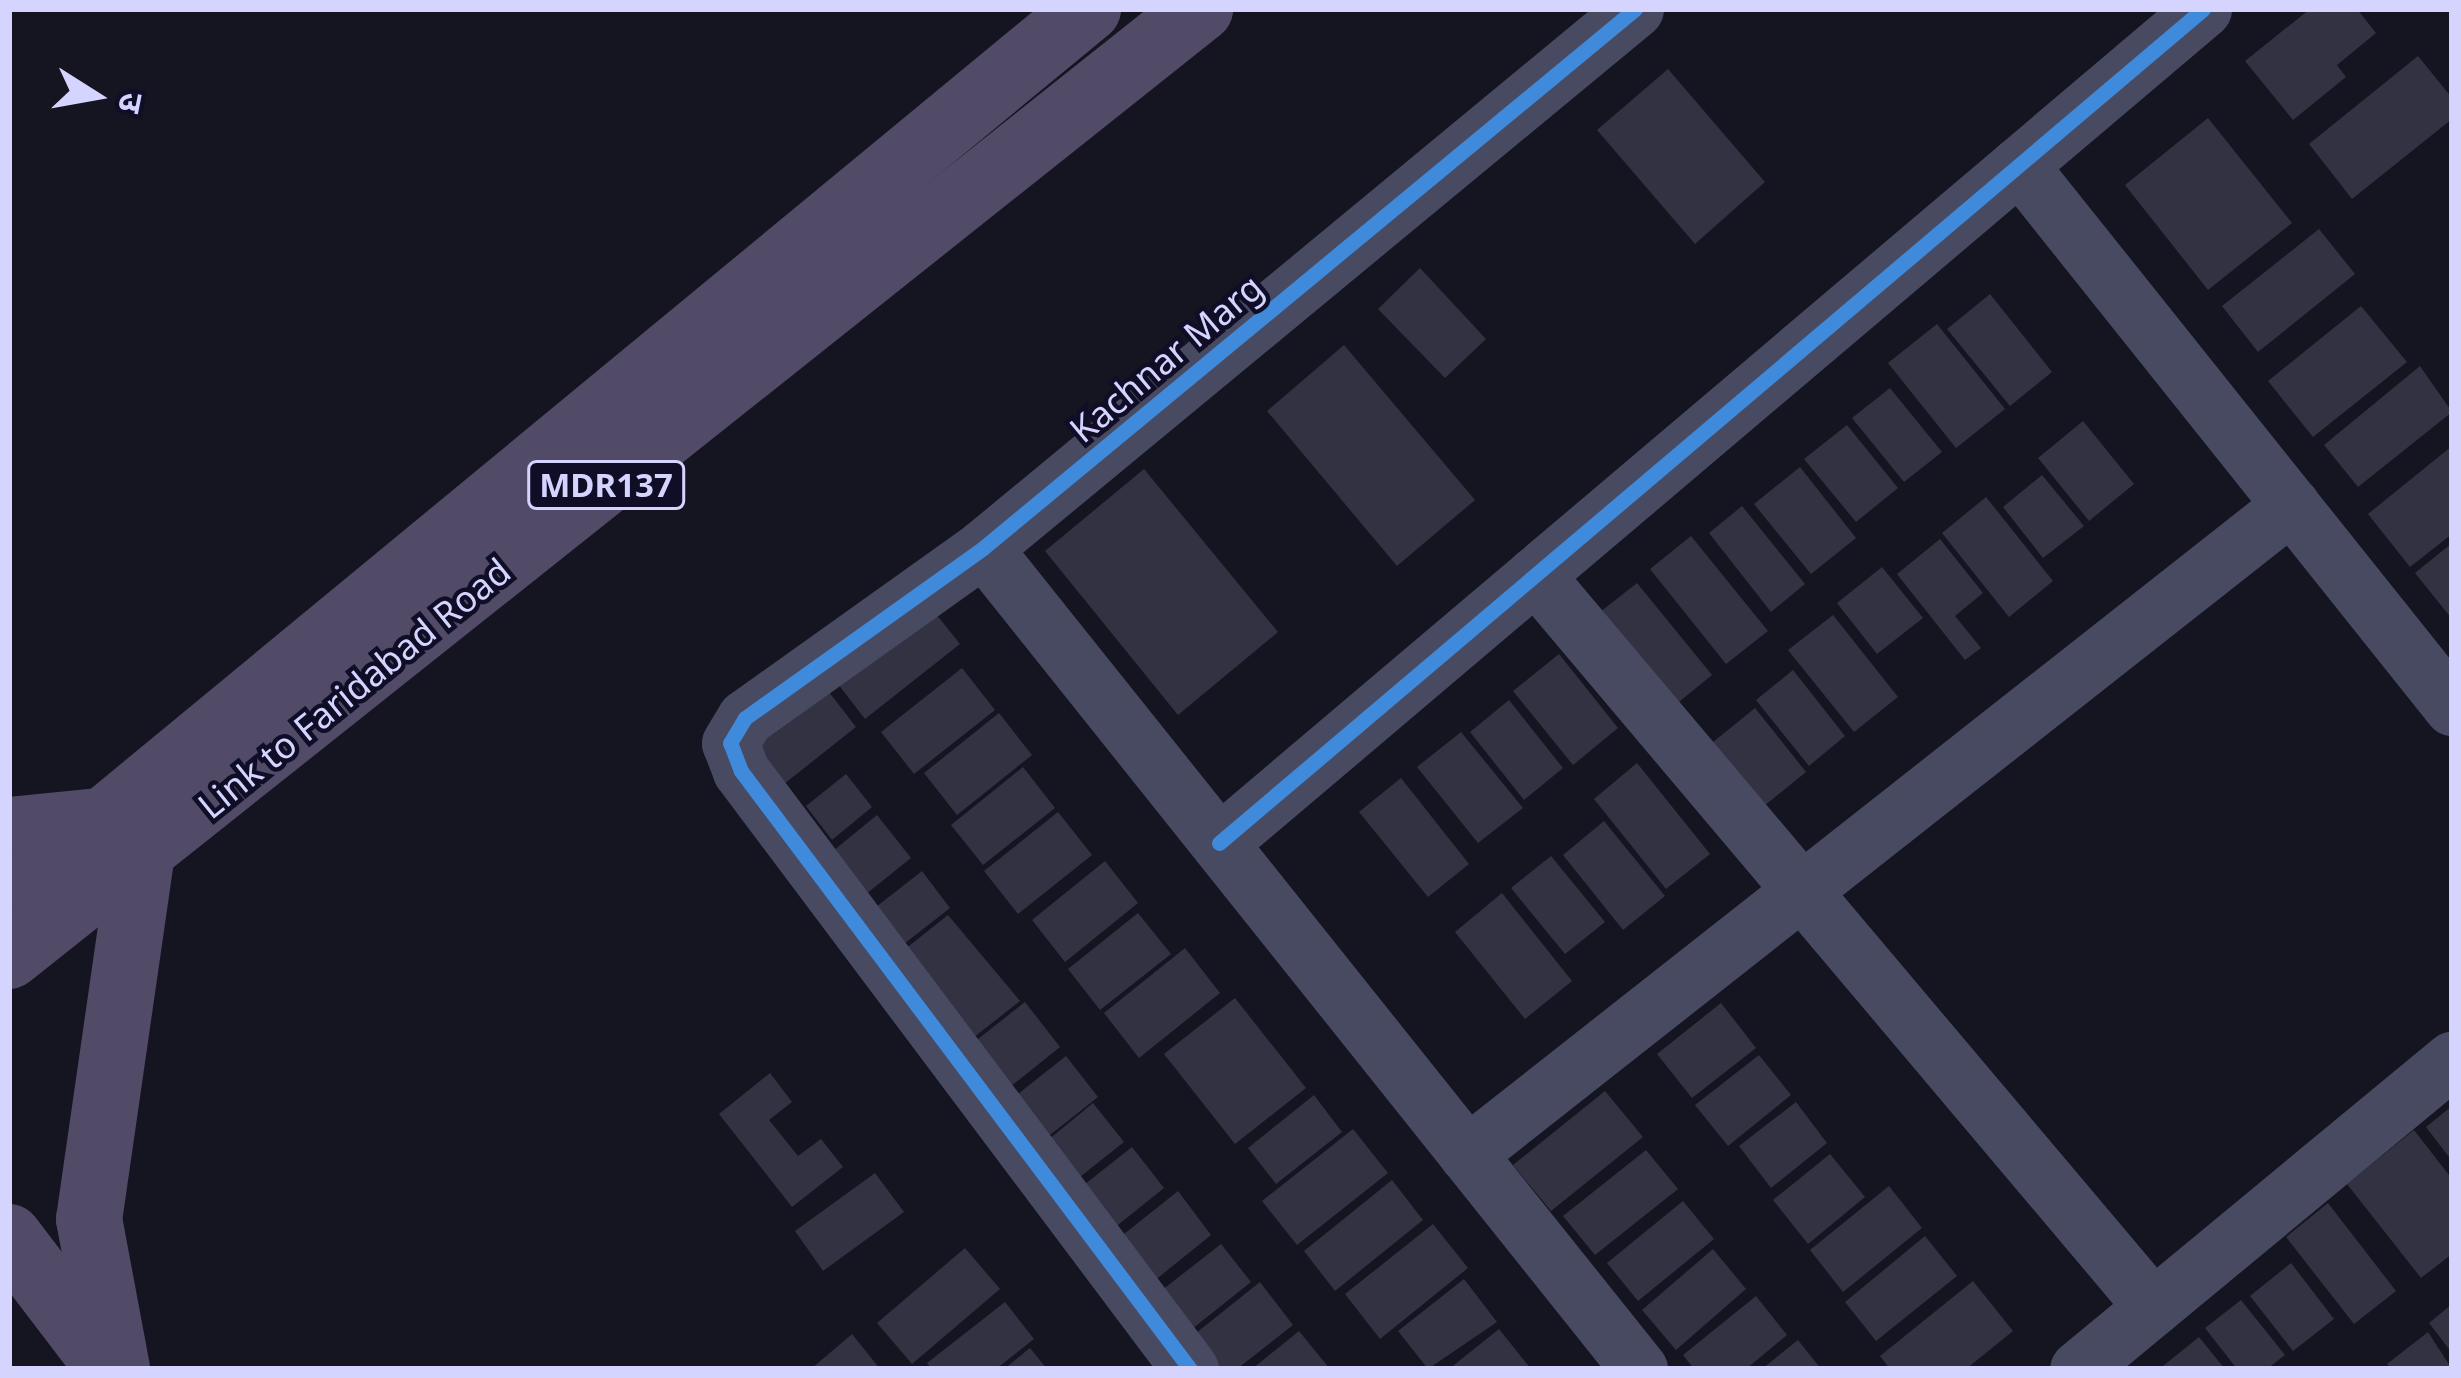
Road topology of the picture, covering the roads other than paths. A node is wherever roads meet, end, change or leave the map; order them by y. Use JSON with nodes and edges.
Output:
{"nodes":[{"id":1,"x":1088,"y":9,"type":"edge"},
{"id":2,"x":1200,"y":9,"type":"edge"},
{"id":3,"x":1635,"y":9,"type":"edge"},
{"id":4,"x":2203,"y":9,"type":"edge"},
{"id":5,"x":2019,"y":165,"type":"junction"},
{"id":6,"x":2291,"y":505,"type":"junction"},
{"id":7,"x":983,"y":548,"type":"junction"},
{"id":8,"x":1534,"y":575,"type":"junction"},
{"id":9,"x":2452,"y":707,"type":"edge"},
{"id":10,"x":9,"y":830,"type":"edge"},
{"id":11,"x":120,"y":840,"type":"junction"},
{"id":12,"x":1220,"y":843,"type":"junction"},
{"id":13,"x":1800,"y":892,"type":"junction"},
{"id":14,"x":9,"y":899,"type":"edge"},
{"id":15,"x":9,"y":956,"type":"edge"},
{"id":16,"x":2452,"y":1060,"type":"edge"},
{"id":17,"x":1467,"y":1154,"type":"junction"},
{"id":18,"x":9,"y":1237,"type":"edge"},
{"id":19,"x":2153,"y":1307,"type":"junction"},
{"id":20,"x":1629,"y":1366,"type":"edge"},
{"id":21,"x":1186,"y":1368,"type":"edge"},
{"id":22,"x":114,"y":1369,"type":"edge"},
{"id":23,"x":2078,"y":1369,"type":"edge"}],
"edges":[{"from":1,"to":11,"type":"main road","name":"Link to Faridabad Road","number":"MDR137"},
{"from":2,"to":11,"type":"main road","name":"Link to Faridabad Road","number":"MDR137"},
{"from":3,"to":7,"type":"street","name":"Kachnar Marg"},
{"from":4,"to":5,"type":"street"},
{"from":5,"to":6,"type":"street"},
{"from":5,"to":8,"type":"street"},
{"from":6,"to":9,"type":"street"},
{"from":6,"to":13,"type":"street"},
{"from":7,"to":12,"type":"street"},
{"from":7,"to":21,"type":"street","name":"Kachnar Marg"},
{"from":8,"to":12,"type":"street"},
{"from":8,"to":13,"type":"street"},
{"from":10,"to":11,"type":"main road"},
{"from":11,"to":14,"type":"main road","name":"Link to Faridabad Road","number":"MDR137"},
{"from":11,"to":15,"type":"main road","name":"Link to Faridabad Road","number":"MDR137"},
{"from":11,"to":22,"type":"main road"},
{"from":12,"to":17,"type":"street"},
{"from":13,"to":17,"type":"street"},
{"from":13,"to":19,"type":"street"},
{"from":16,"to":19,"type":"street"},
{"from":17,"to":20,"type":"street"},
{"from":18,"to":22,"type":"main road"},
{"from":19,"to":23,"type":"street"}]}
